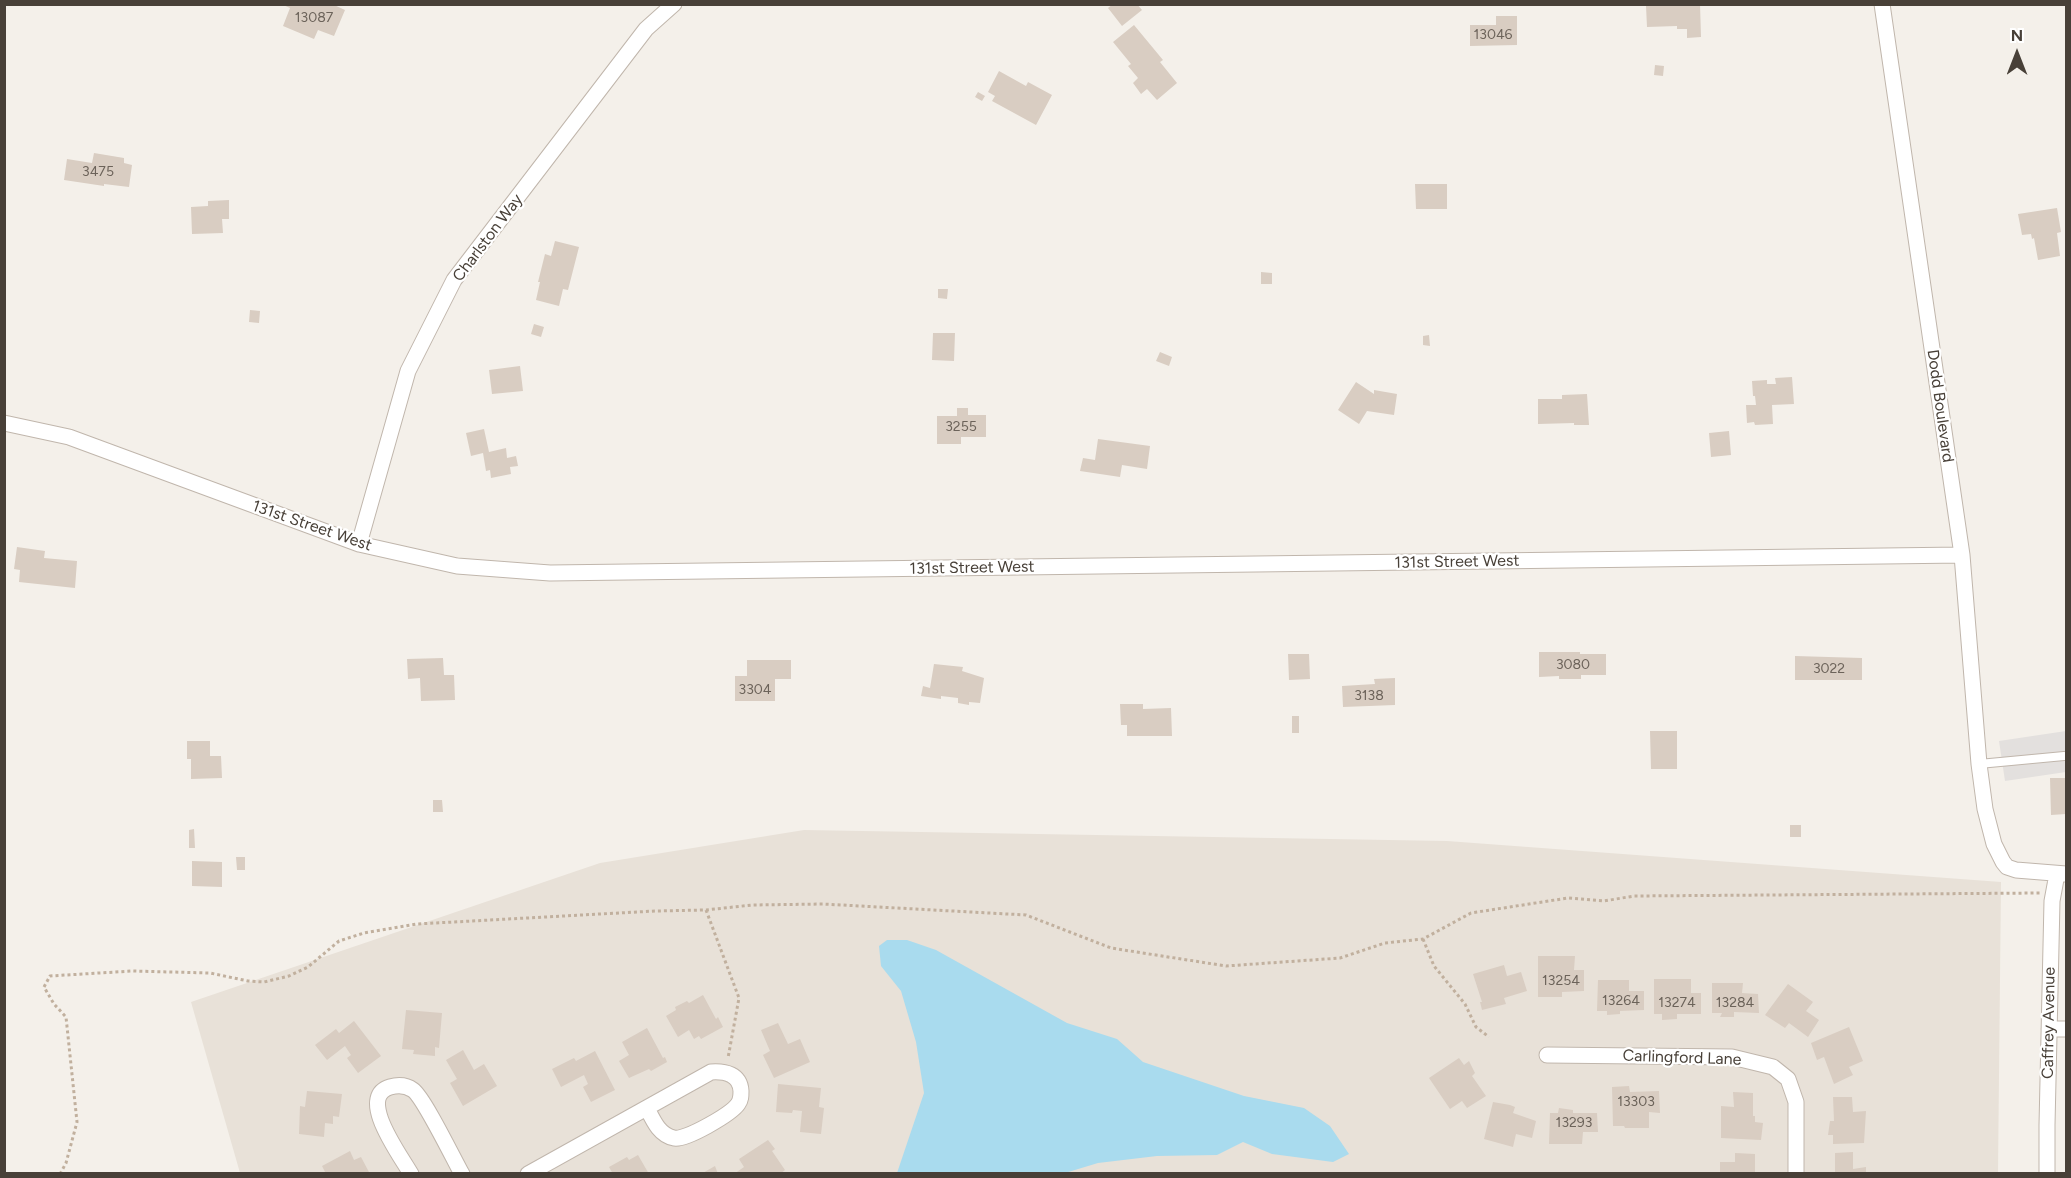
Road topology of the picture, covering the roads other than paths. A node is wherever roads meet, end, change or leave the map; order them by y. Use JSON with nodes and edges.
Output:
{"nodes":[{"id":1,"x":674,"y":4,"type":"edge"},
{"id":2,"x":1882,"y":4,"type":"edge"},
{"id":3,"x":4,"y":423,"type":"edge"},
{"id":4,"x":359,"y":544,"type":"junction"},
{"id":5,"x":1962,"y":555,"type":"junction"},
{"id":6,"x":2064,"y":756,"type":"dead end"},
{"id":7,"x":1979,"y":764,"type":"junction"},
{"id":8,"x":2062,"y":874,"type":"edge"},
{"id":9,"x":2049,"y":1029,"type":"junction"},
{"id":10,"x":2067,"y":1029,"type":"edge"},
{"id":11,"x":1547,"y":1054,"type":"dead end"},
{"id":12,"x":647,"y":1108,"type":"junction"},
{"id":13,"x":411,"y":1173,"type":"edge"},
{"id":14,"x":462,"y":1173,"type":"edge"},
{"id":15,"x":528,"y":1173,"type":"edge"},
{"id":16,"x":1796,"y":1173,"type":"edge"},
{"id":17,"x":2047,"y":1173,"type":"edge"}],
"edges":[{"from":1,"to":4,"type":"street","name":"Charlston Way"},
{"from":2,"to":5,"type":"street","name":"Dodd Boulevard"},
{"from":3,"to":4,"type":"street","name":"131st Street West"},
{"from":4,"to":5,"type":"street","name":"131st Street West"},
{"from":5,"to":7,"type":"street","name":"Dodd Boulevard"},
{"from":6,"to":7,"type":"lane"},
{"from":7,"to":8,"type":"street","name":"Dodd Boulevard"},
{"from":8,"to":9,"type":"street","name":"Caffrey Avenue"},
{"from":9,"to":10,"type":"street"},
{"from":9,"to":17,"type":"street","name":"Caffrey Avenue"},
{"from":11,"to":16,"type":"street","name":"Carlingford Lane"},
{"from":12,"to":12,"type":"street"},
{"from":12,"to":15,"type":"street"},
{"from":13,"to":14,"type":"street"}]}
